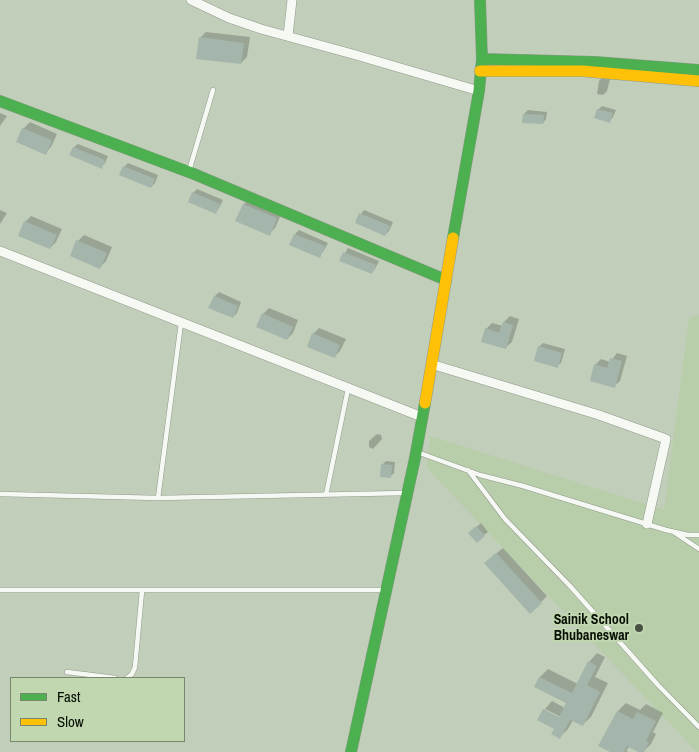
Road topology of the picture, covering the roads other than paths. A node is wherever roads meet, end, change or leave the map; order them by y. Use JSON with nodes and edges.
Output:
{"nodes":[{"id":1,"x":191,"y":0,"type":"edge"},
{"id":2,"x":292,"y":0,"type":"edge"},
{"id":3,"x":480,"y":0,"type":"edge"},
{"id":4,"x":288,"y":36,"type":"junction"},
{"id":5,"x":482,"y":59,"type":"junction"},
{"id":6,"x":699,"y":70,"type":"edge"},
{"id":7,"x":480,"y":71,"type":"junction"},
{"id":8,"x":699,"y":80,"type":"edge"},
{"id":9,"x":213,"y":90,"type":"dead end"},
{"id":10,"x":479,"y":91,"type":"junction"},
{"id":11,"x":0,"y":101,"type":"edge"},
{"id":12,"x":188,"y":172,"type":"junction"},
{"id":13,"x":0,"y":251,"type":"edge"},
{"id":14,"x":446,"y":280,"type":"junction"},
{"id":15,"x":181,"y":321,"type":"junction"},
{"id":16,"x":431,"y":364,"type":"junction"},
{"id":17,"x":348,"y":389,"type":"junction"},
{"id":18,"x":422,"y":417,"type":"junction"},
{"id":19,"x":416,"y":451,"type":"junction"},
{"id":20,"x":468,"y":470,"type":"junction"},
{"id":21,"x":407,"y":493,"type":"junction"},
{"id":22,"x":0,"y":494,"type":"edge"},
{"id":23,"x":326,"y":495,"type":"junction"},
{"id":24,"x":158,"y":498,"type":"junction"},
{"id":25,"x":647,"y":524,"type":"junction"},
{"id":26,"x":672,"y":532,"type":"junction"},
{"id":27,"x":699,"y":535,"type":"edge"},
{"id":28,"x":699,"y":549,"type":"edge"},
{"id":29,"x":0,"y":590,"type":"edge"},
{"id":30,"x":386,"y":590,"type":"junction"},
{"id":31,"x":142,"y":591,"type":"junction"},
{"id":32,"x":67,"y":672,"type":"dead end"},
{"id":33,"x":107,"y":677,"type":"edge"},
{"id":34,"x":128,"y":677,"type":"edge"},
{"id":35,"x":699,"y":727,"type":"edge"},
{"id":36,"x":351,"y":752,"type":"edge"}],
"edges":[{"from":1,"to":4,"type":"street"},
{"from":2,"to":4,"type":"street"},
{"from":3,"to":5,"type":"street"},
{"from":4,"to":10,"type":"street"},
{"from":5,"to":6,"type":"street"},
{"from":5,"to":7,"type":"street"},
{"from":7,"to":8,"type":"street"},
{"from":7,"to":10,"type":"street"},
{"from":9,"to":12,"type":"lane"},
{"from":10,"to":14,"type":"street"},
{"from":11,"to":12,"type":"street"},
{"from":12,"to":14,"type":"street"},
{"from":13,"to":15,"type":"street"},
{"from":14,"to":16,"type":"street"},
{"from":15,"to":17,"type":"street"},
{"from":15,"to":24,"type":"lane"},
{"from":16,"to":18,"type":"street"},
{"from":16,"to":25,"type":"street"},
{"from":17,"to":18,"type":"street"},
{"from":17,"to":23,"type":"lane"},
{"from":18,"to":19,"type":"street"},
{"from":19,"to":20,"type":"lane"},
{"from":19,"to":21,"type":"street"},
{"from":20,"to":25,"type":"lane"},
{"from":20,"to":35,"type":"lane"},
{"from":21,"to":23,"type":"lane"},
{"from":21,"to":30,"type":"street"},
{"from":22,"to":24,"type":"lane"},
{"from":23,"to":24,"type":"lane"},
{"from":25,"to":26,"type":"lane"},
{"from":26,"to":27,"type":"lane"},
{"from":26,"to":28,"type":"lane"},
{"from":29,"to":31,"type":"lane"},
{"from":30,"to":31,"type":"lane"},
{"from":30,"to":36,"type":"street"},
{"from":31,"to":34,"type":"lane"},
{"from":32,"to":33,"type":"lane"}]}
